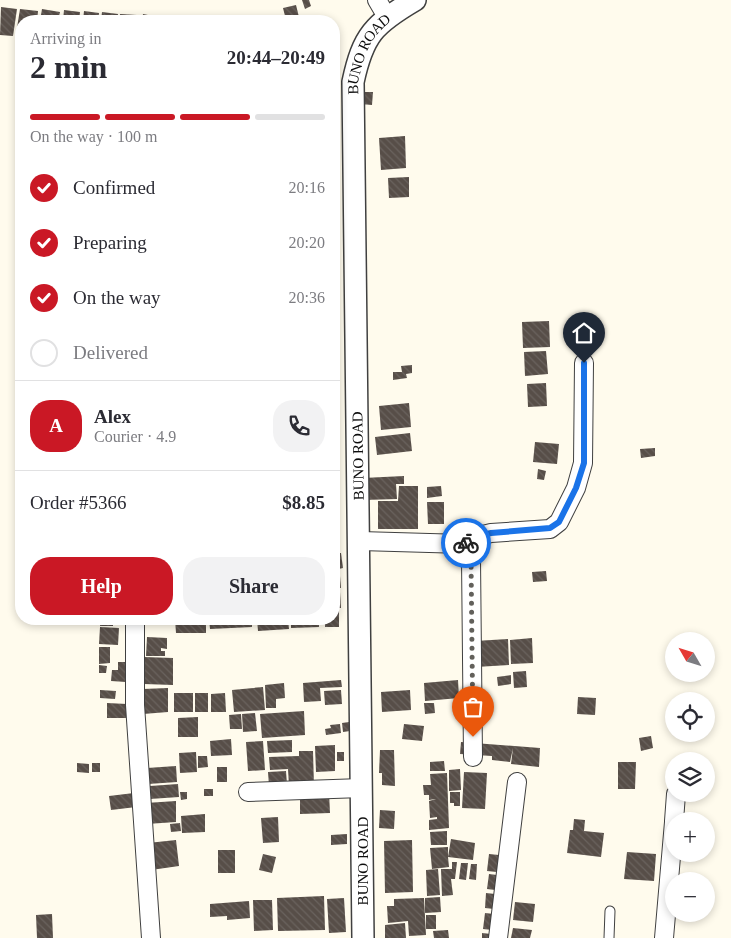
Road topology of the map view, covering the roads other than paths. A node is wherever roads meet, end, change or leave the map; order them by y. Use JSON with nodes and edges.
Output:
{"nodes":[{"id":1,"x":395,"y":5,"type":"edge"},
{"id":2,"x":584,"y":363,"type":"dead end"},
{"id":3,"x":360,"y":541,"type":"junction"},
{"id":4,"x":464,"y":544,"type":"junction"},
{"id":5,"x":135,"y":625,"type":"edge"},
{"id":6,"x":473,"y":757,"type":"dead end"},
{"id":7,"x":517,"y":782,"type":"dead end"},
{"id":8,"x":362,"y":788,"type":"junction"},
{"id":9,"x":248,"y":792,"type":"dead end"},
{"id":10,"x":671,"y":862,"type":"edge"},
{"id":11,"x":610,"y":911,"type":"dead end"},
{"id":12,"x":151,"y":938,"type":"edge"},
{"id":13,"x":363,"y":938,"type":"edge"},
{"id":14,"x":498,"y":938,"type":"edge"},
{"id":15,"x":609,"y":938,"type":"edge"},
{"id":16,"x":664,"y":938,"type":"edge"}],
"edges":[{"from":1,"to":3,"type":"street","name":"BUNO ROAD"},
{"from":2,"to":4,"type":"street"},
{"from":3,"to":4,"type":"street"},
{"from":3,"to":8,"type":"street","name":"BUNO ROAD"},
{"from":4,"to":6,"type":"street"},
{"from":5,"to":12,"type":"street"},
{"from":7,"to":14,"type":"street"},
{"from":8,"to":9,"type":"street"},
{"from":8,"to":13,"type":"street","name":"BUNO ROAD"},
{"from":10,"to":16,"type":"street"},
{"from":11,"to":15,"type":"lane"}]}
